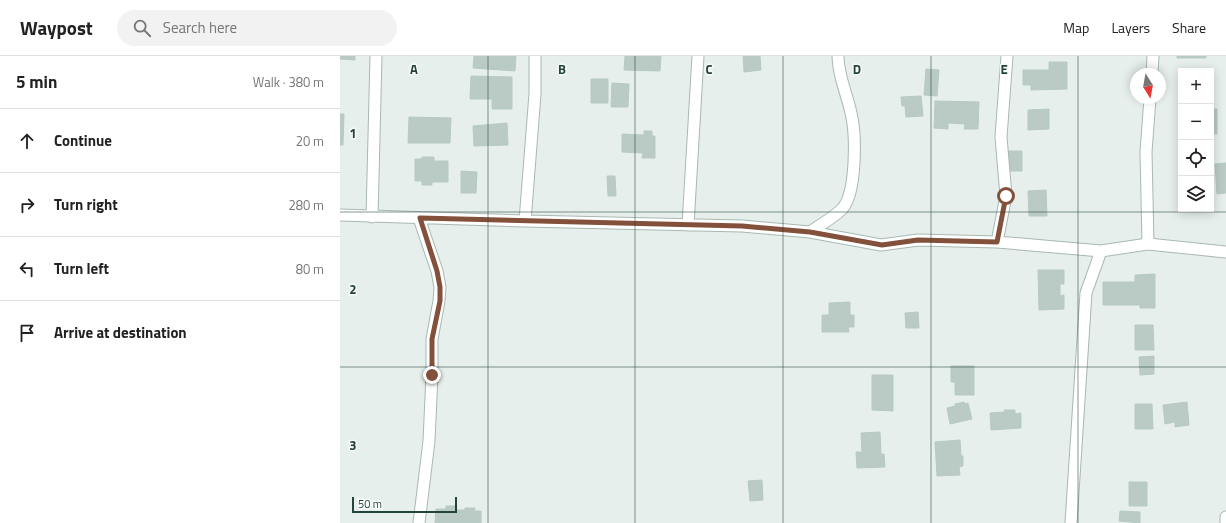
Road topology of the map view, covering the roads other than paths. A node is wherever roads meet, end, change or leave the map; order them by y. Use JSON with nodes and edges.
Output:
{"nodes":[{"id":1,"x":376,"y":56,"type":"edge"},
{"id":2,"x":535,"y":56,"type":"edge"},
{"id":3,"x":698,"y":56,"type":"edge"},
{"id":4,"x":838,"y":56,"type":"edge"},
{"id":5,"x":1007,"y":56,"type":"edge"},
{"id":6,"x":1153,"y":56,"type":"edge"},
{"id":7,"x":1152,"y":68,"type":"edge"},
{"id":8,"x":1150,"y":104,"type":"edge"},
{"id":9,"x":340,"y":215,"type":"edge"},
{"id":10,"x":372,"y":217,"type":"junction"},
{"id":11,"x":420,"y":218,"type":"junction"},
{"id":12,"x":525,"y":221,"type":"junction"},
{"id":13,"x":688,"y":225,"type":"junction"},
{"id":14,"x":810,"y":232,"type":"junction"},
{"id":15,"x":997,"y":242,"type":"junction"},
{"id":16,"x":1148,"y":244,"type":"junction"},
{"id":17,"x":1101,"y":251,"type":"junction"},
{"id":18,"x":1226,"y":252,"type":"edge"},
{"id":19,"x":1226,"y":516,"type":"edge"},
{"id":20,"x":419,"y":523,"type":"edge"},
{"id":21,"x":1071,"y":523,"type":"edge"},
{"id":22,"x":1226,"y":523,"type":"edge"}],
"edges":[{"from":1,"to":10,"type":"street"},
{"from":2,"to":12,"type":"street"},
{"from":3,"to":13,"type":"street"},
{"from":4,"to":14,"type":"street"},
{"from":5,"to":15,"type":"street"},
{"from":6,"to":7,"type":"street"},
{"from":8,"to":16,"type":"street"},
{"from":9,"to":10,"type":"street"},
{"from":10,"to":11,"type":"street"},
{"from":11,"to":12,"type":"street"},
{"from":11,"to":20,"type":"street"},
{"from":12,"to":13,"type":"street"},
{"from":13,"to":14,"type":"street"},
{"from":14,"to":15,"type":"street"},
{"from":15,"to":17,"type":"street"},
{"from":16,"to":17,"type":"street"},
{"from":16,"to":18,"type":"street"},
{"from":17,"to":21,"type":"street"},
{"from":19,"to":22,"type":"street"}]}
